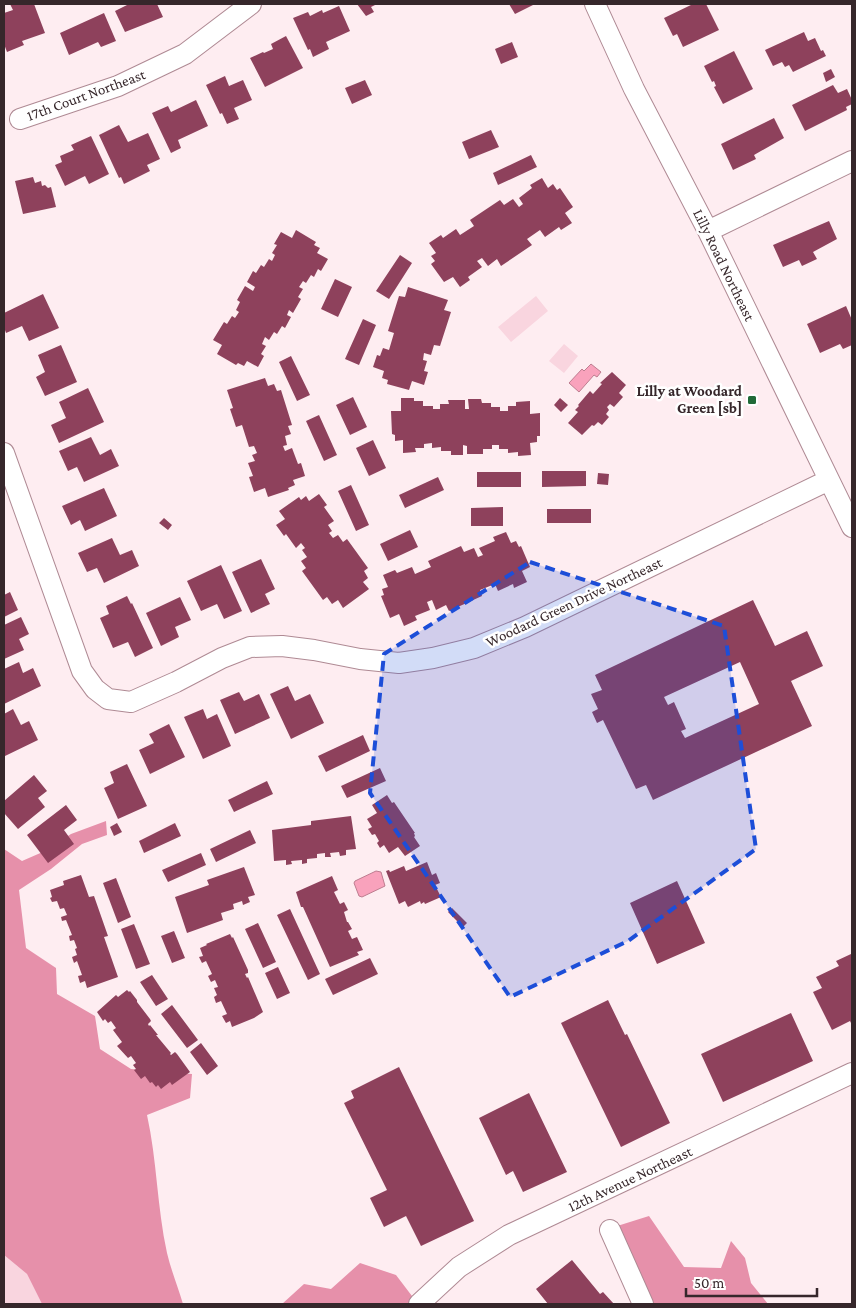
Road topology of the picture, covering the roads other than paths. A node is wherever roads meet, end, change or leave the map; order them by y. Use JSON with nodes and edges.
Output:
{"nodes":[{"id":1,"x":251,"y":4,"type":"edge"},
{"id":2,"x":595,"y":4,"type":"edge"},
{"id":3,"x":20,"y":119,"type":"dead end"},
{"id":4,"x":852,"y":161,"type":"edge"},
{"id":5,"x":708,"y":231,"type":"junction"},
{"id":6,"x":4,"y":453,"type":"edge"},
{"id":7,"x":829,"y":480,"type":"junction"},
{"id":8,"x":852,"y":527,"type":"edge"},
{"id":9,"x":852,"y":1073,"type":"edge"},
{"id":10,"x":610,"y":1230,"type":"dead end"},
{"id":11,"x":420,"y":1304,"type":"edge"},
{"id":12,"x":643,"y":1304,"type":"edge"}],
"edges":[{"from":1,"to":3,"type":"street","name":"17th Court Northeast"},
{"from":2,"to":5,"type":"street","name":"Lilly Road Northeast"},
{"from":4,"to":5,"type":"street"},
{"from":5,"to":7,"type":"street","name":"Lilly Road Northeast"},
{"from":6,"to":7,"type":"street","name":"Woodard Green Drive Northeast"},
{"from":7,"to":8,"type":"street","name":"Lilly Road Northeast"},
{"from":9,"to":11,"type":"street","name":"12th Avenue Northeast"},
{"from":10,"to":12,"type":"street"}]}
